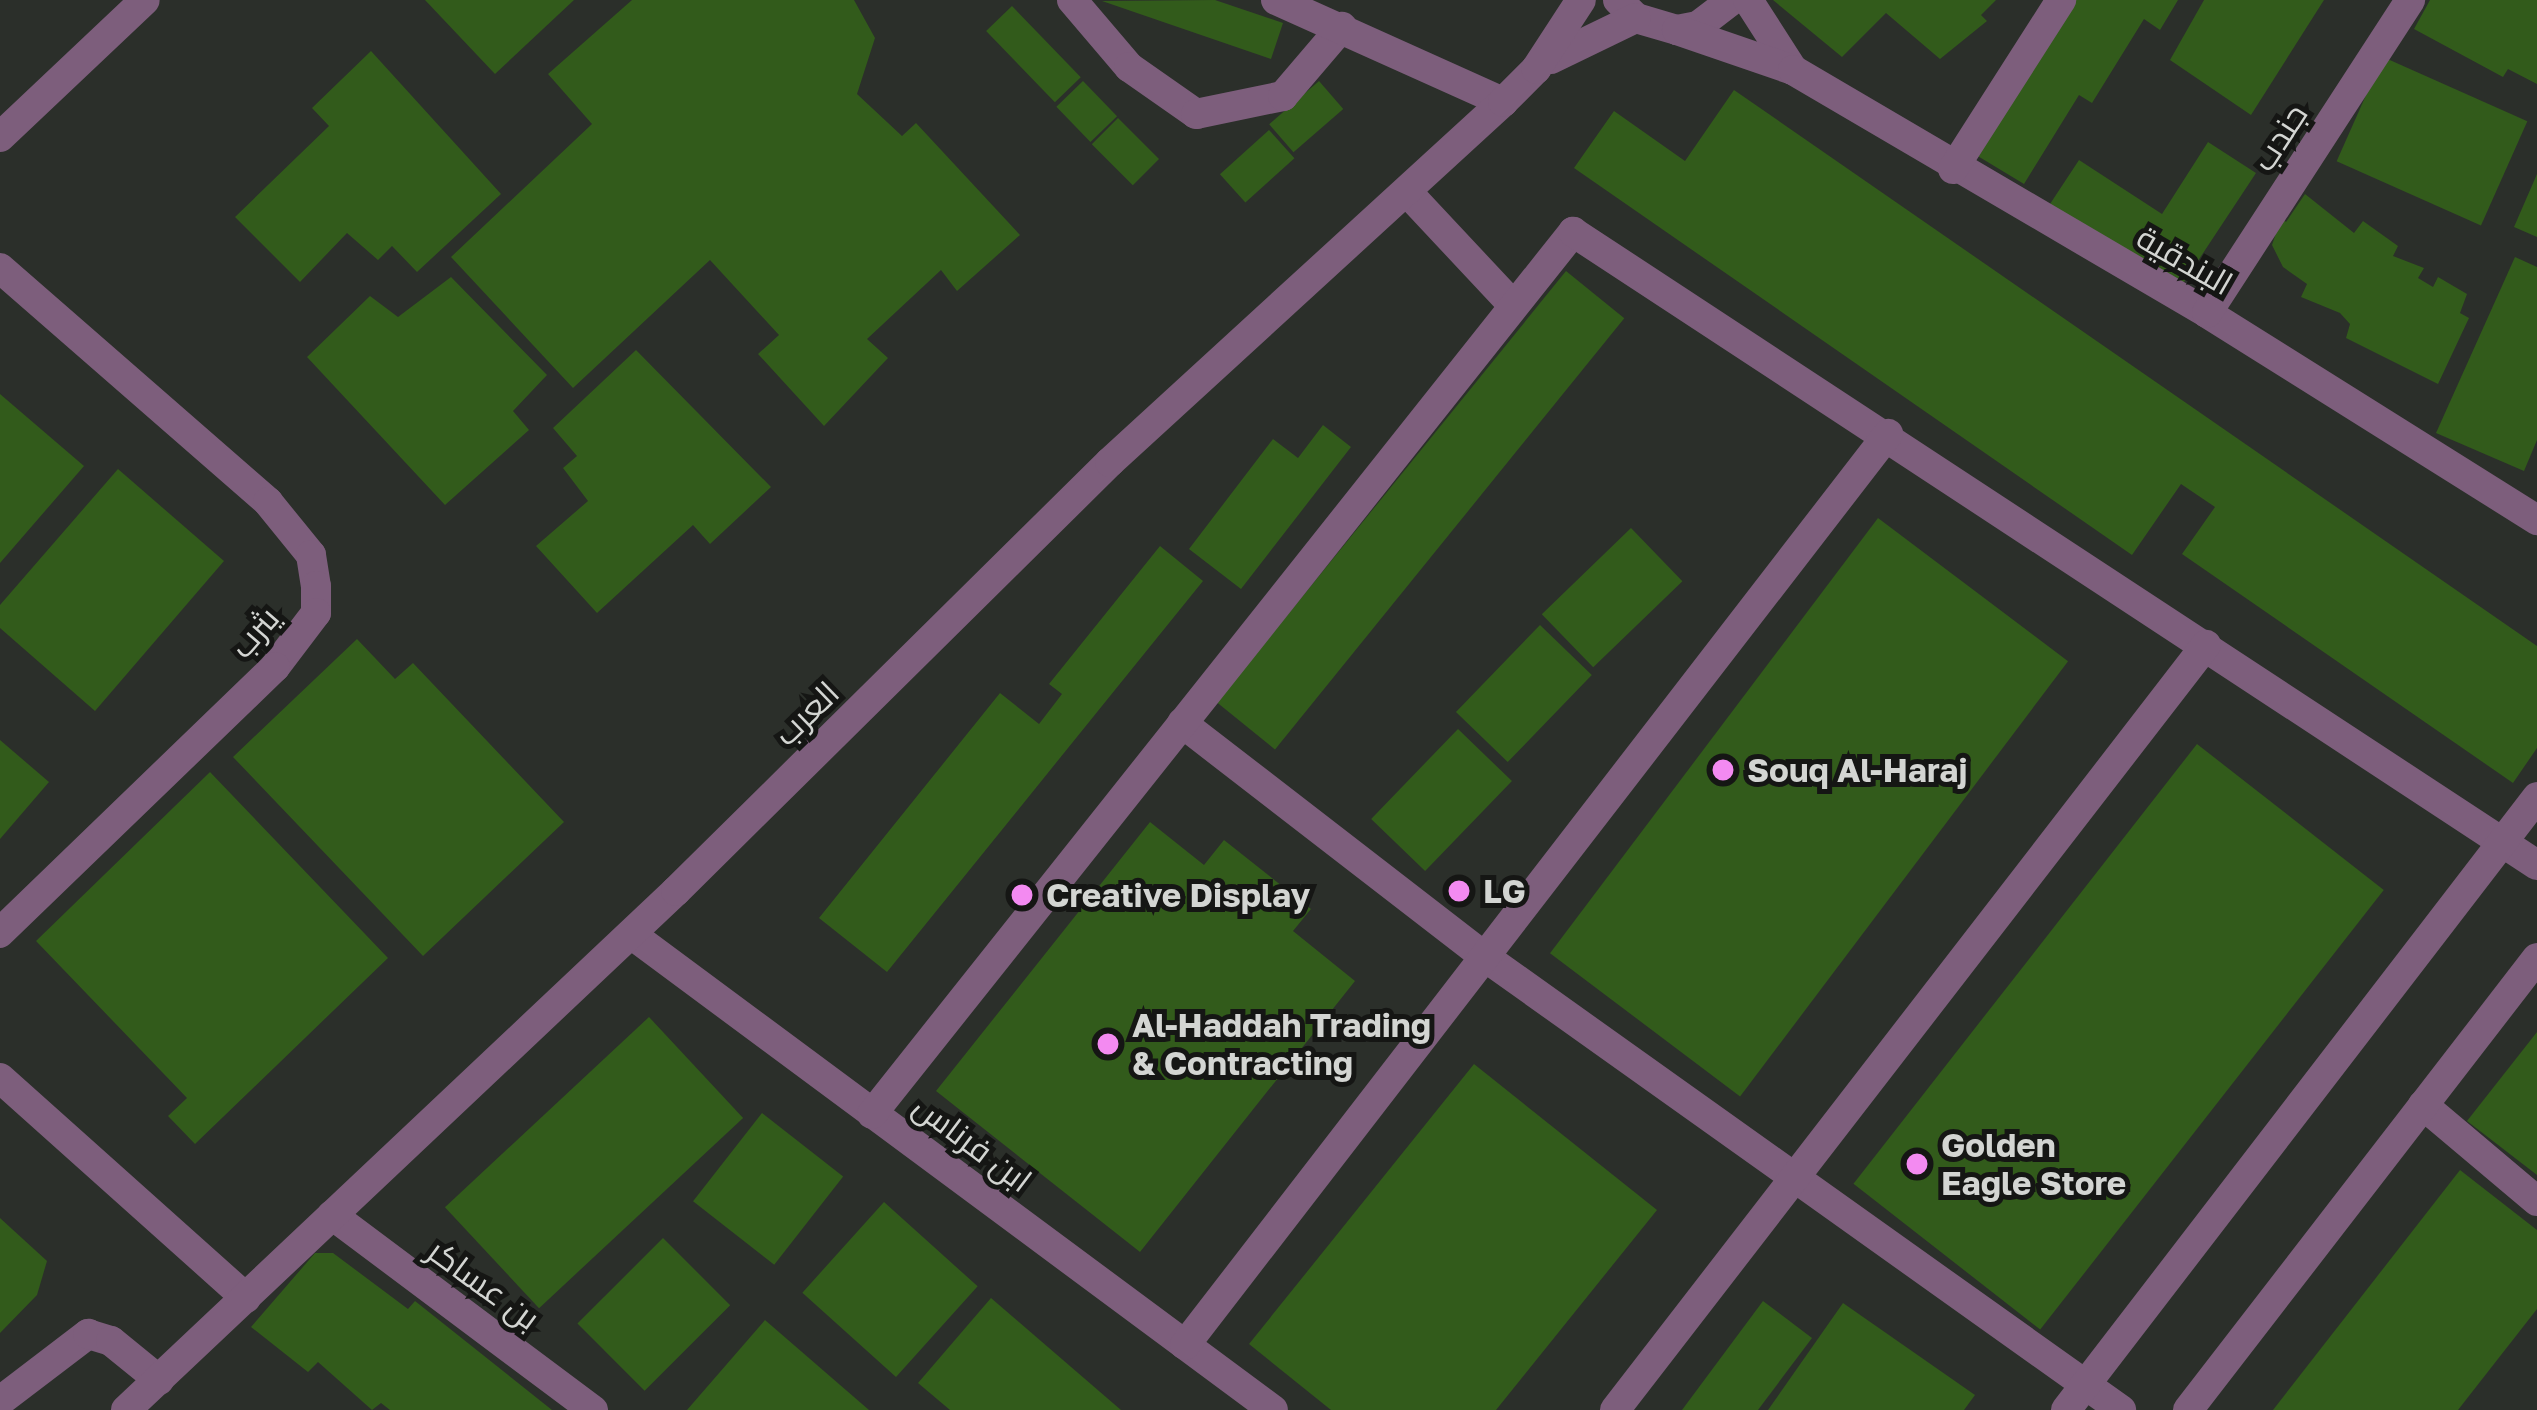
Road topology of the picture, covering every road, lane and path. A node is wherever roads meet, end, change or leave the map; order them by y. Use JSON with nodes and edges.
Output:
{"nodes":[{"id":1,"x":145,"y":0,"type":"edge"},
{"id":2,"x":1072,"y":0,"type":"edge"},
{"id":3,"x":1276,"y":0,"type":"edge"},
{"id":4,"x":1581,"y":0,"type":"edge"},
{"id":5,"x":1732,"y":0,"type":"edge"},
{"id":6,"x":1748,"y":0,"type":"edge"},
{"id":7,"x":2061,"y":0,"type":"edge"},
{"id":8,"x":2410,"y":0,"type":"edge"},
{"id":9,"x":1627,"y":9,"type":"edge"},
{"id":10,"x":1342,"y":26,"type":"junction"},
{"id":11,"x":1677,"y":30,"type":"junction"},
{"id":12,"x":1536,"y":69,"type":"junction"},
{"id":13,"x":1793,"y":70,"type":"junction"},
{"id":14,"x":1503,"y":102,"type":"junction"},
{"id":15,"x":0,"y":137,"type":"edge"},
{"id":16,"x":1954,"y":169,"type":"junction"},
{"id":17,"x":1408,"y":194,"type":"junction"},
{"id":18,"x":0,"y":268,"type":"edge"},
{"id":19,"x":1511,"y":303,"type":"junction"},
{"id":20,"x":2207,"y":313,"type":"junction"},
{"id":21,"x":1888,"y":434,"type":"junction"},
{"id":22,"x":2537,"y":520,"type":"edge"},
{"id":23,"x":2206,"y":645,"type":"junction"},
{"id":24,"x":1182,"y":723,"type":"junction"},
{"id":25,"x":2537,"y":796,"type":"edge"},
{"id":26,"x":2502,"y":842,"type":"junction"},
{"id":27,"x":2537,"y":865,"type":"edge"},
{"id":28,"x":0,"y":933,"type":"edge"},
{"id":29,"x":631,"y":934,"type":"junction"},
{"id":30,"x":1485,"y":957,"type":"junction"},
{"id":31,"x":2537,"y":958,"type":"edge"},
{"id":32,"x":0,"y":1078,"type":"edge"},
{"id":33,"x":2423,"y":1105,"type":"junction"},
{"id":34,"x":872,"y":1114,"type":"junction"},
{"id":35,"x":1795,"y":1178,"type":"junction"},
{"id":36,"x":2537,"y":1202,"type":"edge"},
{"id":37,"x":332,"y":1215,"type":"junction"},
{"id":38,"x":246,"y":1298,"type":"junction"},
{"id":39,"x":1185,"y":1345,"type":"junction"},
{"id":40,"x":159,"y":1381,"type":"junction"},
{"id":41,"x":2075,"y":1398,"type":"edge"},
{"id":42,"x":0,"y":1401,"type":"edge"},
{"id":43,"x":126,"y":1410,"type":"edge"},
{"id":44,"x":593,"y":1410,"type":"edge"},
{"id":45,"x":1273,"y":1410,"type":"edge"},
{"id":46,"x":1615,"y":1410,"type":"edge"},
{"id":47,"x":2121,"y":1410,"type":"edge"},
{"id":48,"x":2188,"y":1410,"type":"edge"}],
"edges":[{"from":1,"to":15,"type":"street"},
{"from":2,"to":10,"type":"street"},
{"from":3,"to":10,"type":"street"},
{"from":4,"to":12,"type":"street","name":"العرب"},
{"from":5,"to":11,"type":"street"},
{"from":6,"to":13,"type":"street","name":"البندقية"},
{"from":7,"to":16,"type":"street"},
{"from":8,"to":20,"type":"street","name":"جندب"},
{"from":9,"to":11,"type":"street","name":"البندقية"},
{"from":9,"to":12,"type":"street","name":"العرب"},
{"from":10,"to":14,"type":"street"},
{"from":11,"to":13,"type":"street","name":"البندقية"},
{"from":12,"to":14,"type":"street","name":"العرب"},
{"from":13,"to":16,"type":"street","name":"البندقية"},
{"from":14,"to":17,"type":"street","name":"العرب"},
{"from":16,"to":20,"type":"street","name":"البندقية"},
{"from":17,"to":19,"type":"street"},
{"from":17,"to":29,"type":"street","name":"العرب"},
{"from":18,"to":28,"type":"street","name":"يثرب"},
{"from":19,"to":21,"type":"street"},
{"from":19,"to":24,"type":"street"},
{"from":20,"to":22,"type":"street","name":"البندقية"},
{"from":21,"to":23,"type":"street"},
{"from":21,"to":30,"type":"street"},
{"from":23,"to":26,"type":"street"},
{"from":23,"to":35,"type":"street"},
{"from":24,"to":30,"type":"street"},
{"from":24,"to":34,"type":"street"},
{"from":25,"to":26,"type":"street"},
{"from":26,"to":27,"type":"street"},
{"from":26,"to":41,"type":"street"},
{"from":29,"to":34,"type":"street","name":"ابن فرناس"},
{"from":29,"to":37,"type":"street","name":"العرب"},
{"from":30,"to":35,"type":"street"},
{"from":30,"to":39,"type":"street"},
{"from":31,"to":33,"type":"street"},
{"from":32,"to":38,"type":"street"},
{"from":33,"to":36,"type":"street"},
{"from":33,"to":48,"type":"street"},
{"from":34,"to":39,"type":"street","name":"ابن فرناس"},
{"from":35,"to":41,"type":"street"},
{"from":35,"to":46,"type":"street"},
{"from":37,"to":38,"type":"street","name":"العرب"},
{"from":37,"to":44,"type":"street","name":"بن عساكر"},
{"from":38,"to":40,"type":"street","name":"العرب"},
{"from":39,"to":45,"type":"street","name":"ابن فرناس"},
{"from":40,"to":42,"type":"street"},
{"from":40,"to":43,"type":"street","name":"العرب"},
{"from":41,"to":47,"type":"street"}]}
